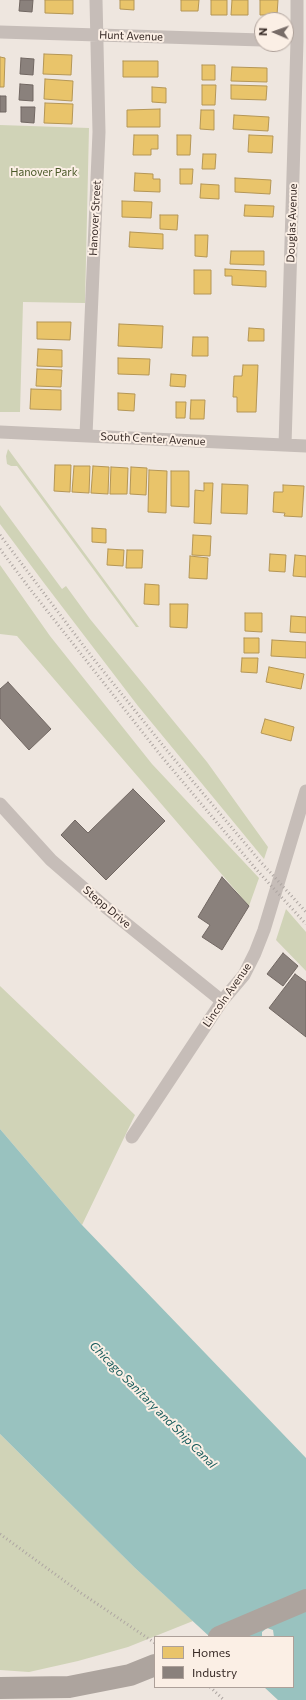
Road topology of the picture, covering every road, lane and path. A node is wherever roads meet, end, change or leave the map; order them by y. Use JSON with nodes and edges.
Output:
{"nodes":[{"id":1,"x":96,"y":0,"type":"edge"},
{"id":2,"x":297,"y":0,"type":"edge"},
{"id":3,"x":0,"y":32,"type":"edge"},
{"id":4,"x":96,"y":35,"type":"junction"},
{"id":5,"x":254,"y":40,"type":"edge"},
{"id":6,"x":296,"y":41,"type":"edge"},
{"id":7,"x":0,"y":432,"type":"edge"},
{"id":8,"x":86,"y":435,"type":"junction"},
{"id":9,"x":285,"y":445,"type":"junction"},
{"id":10,"x":306,"y":446,"type":"edge"},
{"id":11,"x":306,"y":791,"type":"edge"},
{"id":12,"x":0,"y":804,"type":"edge"},
{"id":13,"x":222,"y":1001,"type":"junction"},
{"id":14,"x":132,"y":1137,"type":"dead end"},
{"id":15,"x":306,"y":1600,"type":"edge"},
{"id":16,"x":221,"y":1636,"type":"edge"},
{"id":17,"x":154,"y":1664,"type":"edge"},
{"id":18,"x":0,"y":1688,"type":"edge"}],
"edges":[{"from":1,"to":4,"type":"street","name":"Hanover Street"},
{"from":2,"to":6,"type":"street","name":"Douglas Avenue"},
{"from":3,"to":4,"type":"street","name":"Hunt Avenue"},
{"from":4,"to":5,"type":"street","name":"Hunt Avenue"},
{"from":4,"to":8,"type":"street","name":"Hanover Street"},
{"from":6,"to":9,"type":"street","name":"Douglas Avenue"},
{"from":7,"to":8,"type":"street","name":"South Center Avenue"},
{"from":8,"to":9,"type":"street","name":"South Center Avenue"},
{"from":9,"to":10,"type":"street","name":"South Center Avenue"},
{"from":11,"to":13,"type":"street","name":"Lincoln Avenue"},
{"from":12,"to":13,"type":"street","name":"Stepp Drive"},
{"from":13,"to":14,"type":"street","name":"Lincoln Avenue"},
{"from":15,"to":16,"type":"highway"},
{"from":17,"to":18,"type":"highway"}]}
